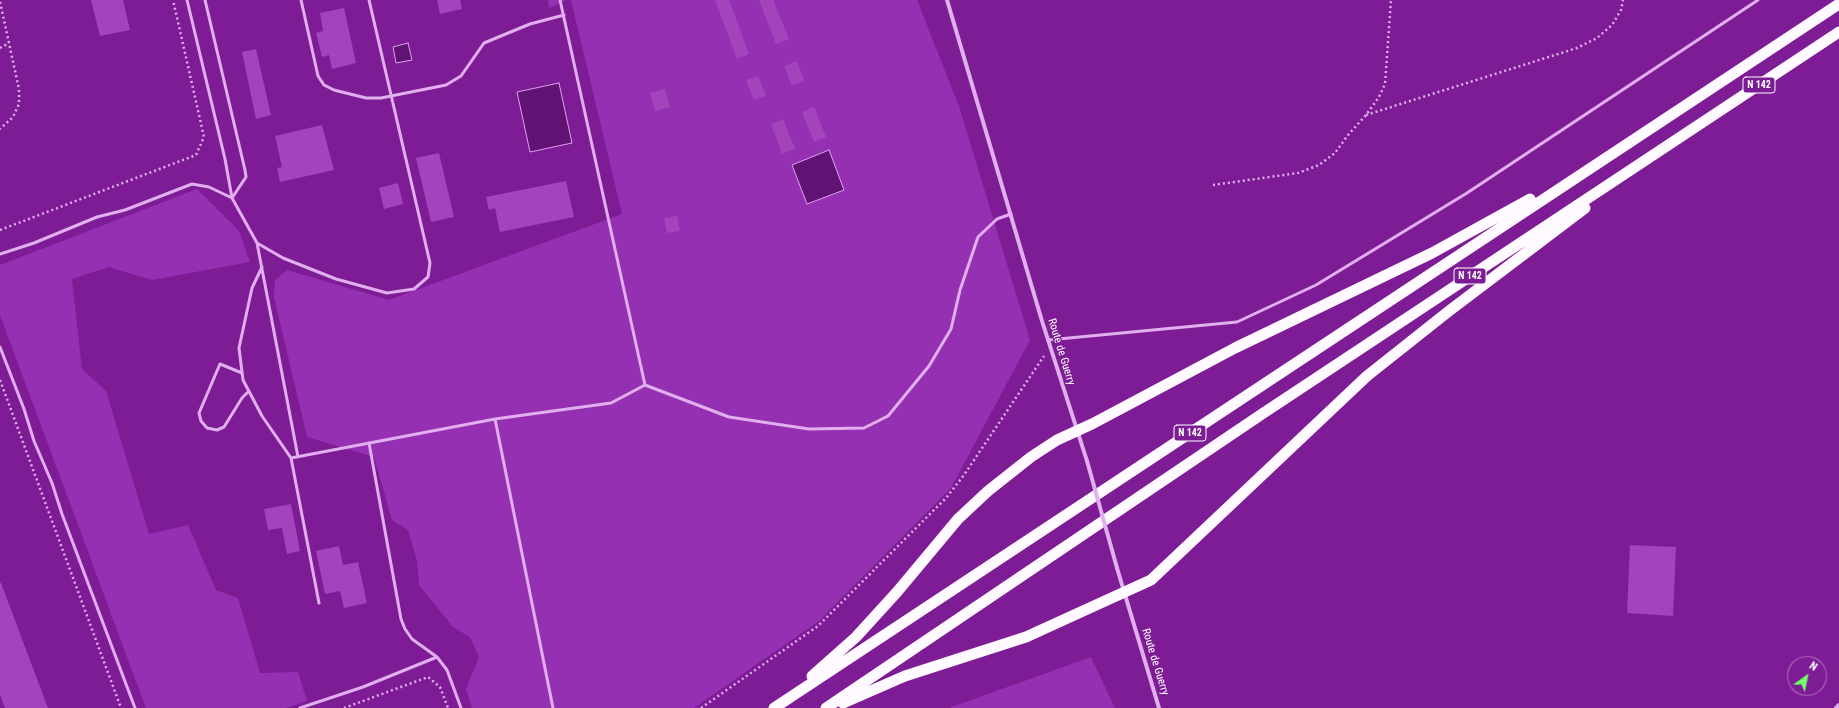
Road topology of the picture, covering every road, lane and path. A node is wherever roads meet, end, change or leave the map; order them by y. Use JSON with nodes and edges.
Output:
{"nodes":[{"id":1,"x":173,"y":0,"type":"edge"},
{"id":2,"x":186,"y":0,"type":"edge"},
{"id":3,"x":205,"y":0,"type":"edge"},
{"id":4,"x":301,"y":0,"type":"edge"},
{"id":5,"x":369,"y":0,"type":"edge"},
{"id":6,"x":560,"y":0,"type":"edge"},
{"id":7,"x":947,"y":0,"type":"edge"},
{"id":8,"x":1391,"y":0,"type":"edge"},
{"id":9,"x":1623,"y":0,"type":"edge"},
{"id":10,"x":1758,"y":0,"type":"edge"},
{"id":11,"x":0,"y":2,"type":"edge"},
{"id":12,"x":1839,"y":4,"type":"edge"},
{"id":13,"x":564,"y":15,"type":"junction"},
{"id":14,"x":1839,"y":32,"type":"edge"},
{"id":15,"x":9,"y":43,"type":"junction"},
{"id":16,"x":0,"y":48,"type":"edge"},
{"id":17,"x":391,"y":96,"type":"junction"},
{"id":18,"x":1366,"y":116,"type":"junction"},
{"id":19,"x":0,"y":129,"type":"edge"},
{"id":20,"x":1679,"y":138,"type":"junction"},
{"id":21,"x":1599,"y":161,"type":"junction"},
{"id":22,"x":1213,"y":185,"type":"dead end"},
{"id":23,"x":232,"y":198,"type":"junction"},
{"id":24,"x":1011,"y":214,"type":"junction"},
{"id":25,"x":0,"y":230,"type":"edge"},
{"id":26,"x":257,"y":243,"type":"junction"},
{"id":27,"x":0,"y":254,"type":"edge"},
{"id":28,"x":262,"y":267,"type":"junction"},
{"id":29,"x":1048,"y":340,"type":"junction"},
{"id":30,"x":0,"y":347,"type":"edge"},
{"id":31,"x":1050,"y":348,"type":"junction"},
{"id":32,"x":242,"y":373,"type":"junction"},
{"id":33,"x":0,"y":380,"type":"edge"},
{"id":34,"x":645,"y":385,"type":"junction"},
{"id":35,"x":249,"y":391,"type":"junction"},
{"id":36,"x":495,"y":419,"type":"junction"},
{"id":37,"x":1076,"y":431,"type":"junction"},
{"id":38,"x":369,"y":443,"type":"junction"},
{"id":39,"x":298,"y":457,"type":"junction"},
{"id":40,"x":291,"y":458,"type":"junction"},
{"id":41,"x":1124,"y":592,"type":"junction"},
{"id":42,"x":319,"y":603,"type":"dead end"},
{"id":43,"x":437,"y":657,"type":"junction"},
{"id":44,"x":1839,"y":705,"type":"edge"},
{"id":45,"x":778,"y":706,"type":"edge"},
{"id":46,"x":120,"y":708,"type":"edge"},
{"id":47,"x":135,"y":708,"type":"edge"},
{"id":48,"x":300,"y":708,"type":"edge"},
{"id":49,"x":344,"y":708,"type":"edge"},
{"id":50,"x":448,"y":708,"type":"edge"},
{"id":51,"x":461,"y":708,"type":"edge"},
{"id":52,"x":553,"y":708,"type":"edge"},
{"id":53,"x":701,"y":708,"type":"edge"},
{"id":54,"x":826,"y":708,"type":"edge"},
{"id":55,"x":832,"y":708,"type":"edge"},
{"id":56,"x":1159,"y":708,"type":"edge"},
{"id":57,"x":1836,"y":708,"type":"edge"}],
"edges":[{"from":1,"to":25,"type":"path"},
{"from":2,"to":23,"type":"lane"},
{"from":3,"to":23,"type":"lane"},
{"from":4,"to":17,"type":"lane"},
{"from":5,"to":17,"type":"lane"},
{"from":6,"to":13,"type":"lane"},
{"from":7,"to":24,"type":"street","name":"Route de Guerry"},
{"from":8,"to":18,"type":"path"},
{"from":9,"to":18,"type":"path"},
{"from":10,"to":29,"type":"lane"},
{"from":11,"to":15,"type":"path"},
{"from":12,"to":21,"type":"highway","number":"N 142"},
{"from":13,"to":17,"type":"lane"},
{"from":13,"to":34,"type":"lane"},
{"from":14,"to":20,"type":"highway","number":"N 142"},
{"from":15,"to":16,"type":"path"},
{"from":15,"to":19,"type":"path"},
{"from":17,"to":26,"type":"lane"},
{"from":18,"to":22,"type":"path"},
{"from":20,"to":41,"type":"highway"},
{"from":20,"to":54,"type":"highway","number":"N 142"},
{"from":21,"to":37,"type":"highway"},
{"from":21,"to":45,"type":"highway","number":"N 142"},
{"from":23,"to":26,"type":"lane"},
{"from":23,"to":27,"type":"lane"},
{"from":24,"to":29,"type":"street","name":"Route de Guerry"},
{"from":24,"to":34,"type":"lane"},
{"from":26,"to":28,"type":"lane"},
{"from":28,"to":32,"type":"lane"},
{"from":28,"to":39,"type":"lane"},
{"from":29,"to":31,"type":"street","name":"Route de Guerry"},
{"from":30,"to":47,"type":"lane"},
{"from":31,"to":37,"type":"street","name":"Route de Guerry"},
{"from":31,"to":53,"type":"path"},
{"from":32,"to":35,"type":"lane"},
{"from":32,"to":35,"type":"lane"},
{"from":33,"to":46,"type":"path"},
{"from":34,"to":36,"type":"lane"},
{"from":35,"to":40,"type":"lane"},
{"from":36,"to":38,"type":"lane"},
{"from":36,"to":52,"type":"lane"},
{"from":37,"to":41,"type":"street","name":"Route de Guerry","bridge":true},
{"from":37,"to":45,"type":"highway"},
{"from":38,"to":39,"type":"lane"},
{"from":38,"to":43,"type":"lane"},
{"from":39,"to":40,"type":"lane"},
{"from":40,"to":42,"type":"lane"},
{"from":41,"to":55,"type":"highway"},
{"from":41,"to":56,"type":"street","name":"Route de Guerry"},
{"from":43,"to":48,"type":"lane"},
{"from":43,"to":51,"type":"lane"},
{"from":44,"to":57,"type":"street"},
{"from":49,"to":50,"type":"path"}]}
